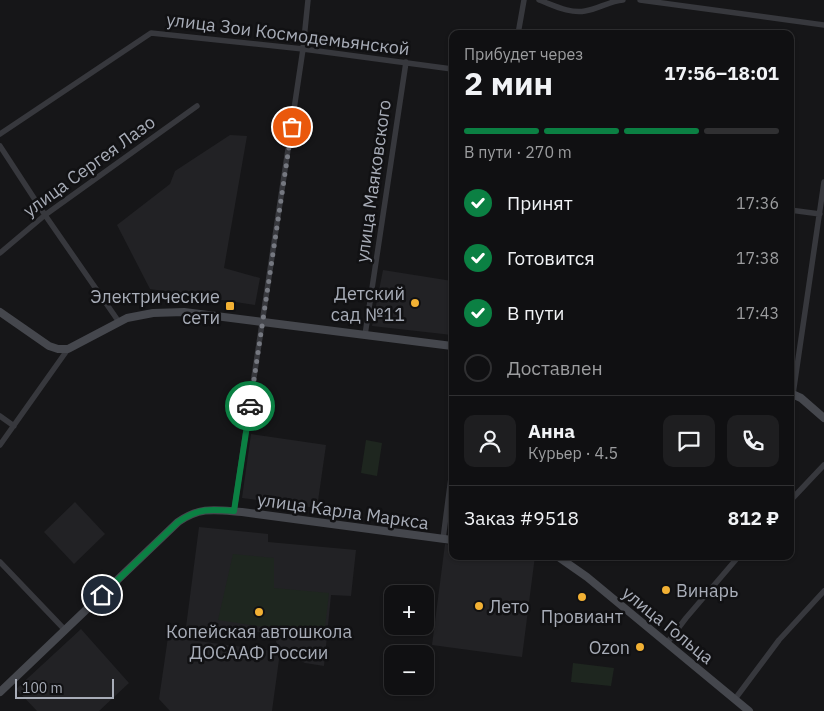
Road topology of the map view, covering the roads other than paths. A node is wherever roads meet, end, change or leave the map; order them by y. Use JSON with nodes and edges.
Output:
{"nodes":[{"id":1,"x":308,"y":0,"type":"edge"},
{"id":2,"x":524,"y":0,"type":"edge"},
{"id":3,"x":539,"y":0,"type":"edge"},
{"id":4,"x":623,"y":0,"type":"edge"},
{"id":5,"x":640,"y":0,"type":"edge"},
{"id":6,"x":824,"y":25,"type":"edge"},
{"id":7,"x":519,"y":30,"type":"edge"},
{"id":8,"x":303,"y":49,"type":"junction"},
{"id":9,"x":406,"y":62,"type":"junction"},
{"id":10,"x":449,"y":69,"type":"edge"},
{"id":11,"x":197,"y":106,"type":"dead end"},
{"id":12,"x":0,"y":134,"type":"edge"},
{"id":13,"x":0,"y":146,"type":"edge"},
{"id":14,"x":824,"y":182,"type":"edge"},
{"id":15,"x":794,"y":211,"type":"edge"},
{"id":16,"x":820,"y":214,"type":"junction"},
{"id":17,"x":45,"y":215,"type":"junction"},
{"id":18,"x":0,"y":253,"type":"edge"},
{"id":19,"x":0,"y":312,"type":"edge"},
{"id":20,"x":263,"y":321,"type":"junction"},
{"id":21,"x":119,"y":322,"type":"junction"},
{"id":22,"x":366,"y":334,"type":"junction"},
{"id":23,"x":449,"y":346,"type":"edge"},
{"id":24,"x":68,"y":349,"type":"junction"},
{"id":25,"x":794,"y":380,"type":"edge"},
{"id":26,"x":794,"y":395,"type":"edge"},
{"id":27,"x":0,"y":416,"type":"edge"},
{"id":28,"x":824,"y":418,"type":"edge"},
{"id":29,"x":14,"y":426,"type":"junction"},
{"id":30,"x":0,"y":445,"type":"edge"},
{"id":31,"x":824,"y":465,"type":"edge"},
{"id":32,"x":449,"y":493,"type":"edge"},
{"id":33,"x":794,"y":497,"type":"edge"},
{"id":34,"x":234,"y":511,"type":"junction"},
{"id":35,"x":443,"y":540,"type":"junction"},
{"id":36,"x":449,"y":540,"type":"edge"},
{"id":37,"x":564,"y":560,"type":"edge"},
{"id":38,"x":737,"y":560,"type":"edge"},
{"id":39,"x":0,"y":562,"type":"edge"},
{"id":40,"x":824,"y":591,"type":"edge"},
{"id":41,"x":65,"y":630,"type":"junction"},
{"id":42,"x":667,"y":643,"type":"junction"},
{"id":43,"x":0,"y":692,"type":"edge"},
{"id":44,"x":735,"y":699,"type":"junction"},
{"id":45,"x":749,"y":711,"type":"edge"}],
"edges":[{"from":1,"to":8,"type":"street"},
{"from":2,"to":7,"type":"street"},
{"from":3,"to":4,"type":"street"},
{"from":5,"to":6,"type":"street"},
{"from":8,"to":9,"type":"street","name":"улица Зои Космодемьянской"},
{"from":8,"to":12,"type":"street","name":"улица Зои Космодемьянской"},
{"from":8,"to":20,"type":"street"},
{"from":9,"to":10,"type":"street","name":"улица Зои Космодемьянской"},
{"from":9,"to":22,"type":"street","name":"улица Маяковского"},
{"from":11,"to":17,"type":"street","name":"улица Сергея Лазо"},
{"from":13,"to":17,"type":"street"},
{"from":14,"to":16,"type":"street"},
{"from":15,"to":16,"type":"street"},
{"from":16,"to":25,"type":"street"},
{"from":17,"to":18,"type":"street","name":"улица Сергея Лазо"},
{"from":17,"to":21,"type":"street"},
{"from":19,"to":24,"type":"street"},
{"from":20,"to":21,"type":"street"},
{"from":20,"to":22,"type":"street"},
{"from":20,"to":34,"type":"street"},
{"from":21,"to":24,"type":"street"},
{"from":22,"to":23,"type":"street"},
{"from":24,"to":29,"type":"street"},
{"from":26,"to":28,"type":"street"},
{"from":27,"to":29,"type":"street"},
{"from":29,"to":30,"type":"street"},
{"from":31,"to":33,"type":"street"},
{"from":32,"to":35,"type":"street"},
{"from":34,"to":35,"type":"street","name":"улица Карла Маркса"},
{"from":34,"to":41,"type":"street","name":"улица Карла Маркса"},
{"from":35,"to":36,"type":"street","name":"улица Карла Маркса"},
{"from":37,"to":42,"type":"street","name":"улица Гольца"},
{"from":38,"to":42,"type":"street"},
{"from":39,"to":41,"type":"street"},
{"from":40,"to":44,"type":"street"},
{"from":41,"to":43,"type":"street","name":"улица Карла Маркса"},
{"from":42,"to":44,"type":"street","name":"улица Гольца"},
{"from":44,"to":45,"type":"street","name":"улица Гольца"}]}
